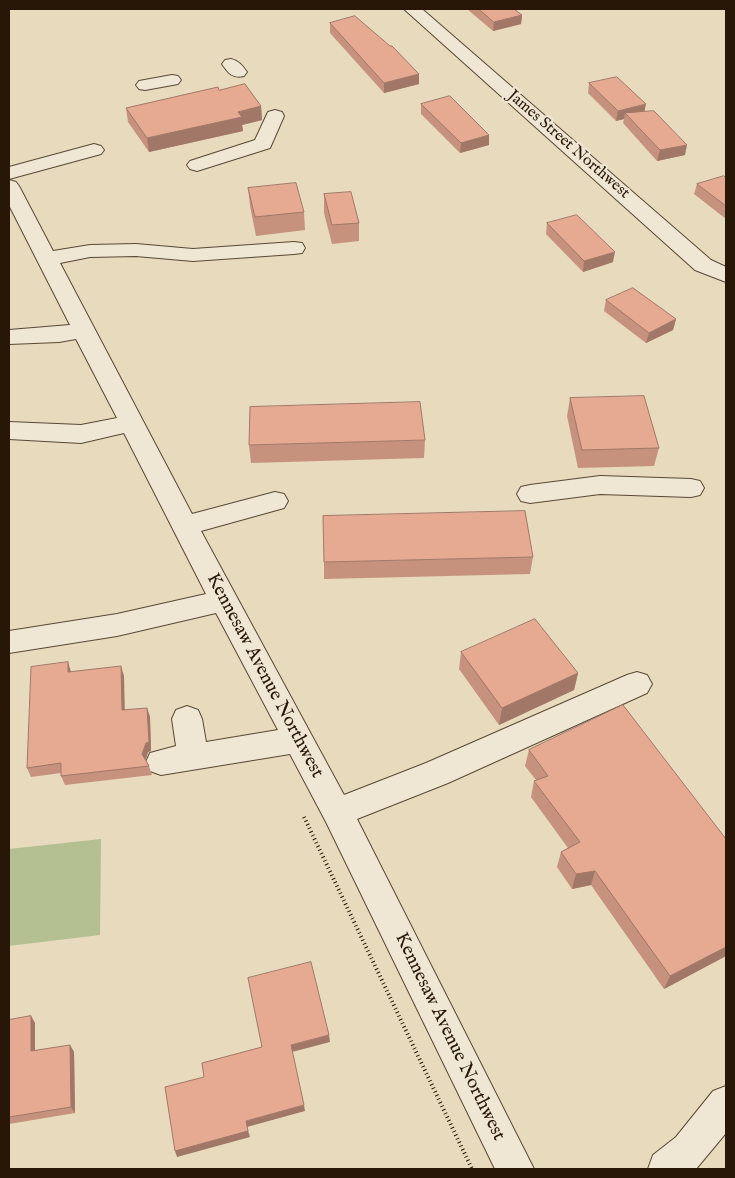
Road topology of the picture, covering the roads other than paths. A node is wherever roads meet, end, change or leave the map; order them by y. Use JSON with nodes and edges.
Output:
{"nodes":[{"id":1,"x":412,"y":9,"type":"edge"},
{"id":2,"x":172,"y":80,"type":"dead end"},
{"id":3,"x":145,"y":85,"type":"dead end"},
{"id":4,"x":275,"y":116,"type":"dead end"},
{"id":5,"x":94,"y":150,"type":"dead end"},
{"id":6,"x":197,"y":166,"type":"dead end"},
{"id":7,"x":9,"y":173,"type":"edge"},
{"id":8,"x":9,"y":186,"type":"edge"},
{"id":9,"x":294,"y":248,"type":"dead end"},
{"id":10,"x":46,"y":259,"type":"junction"},
{"id":11,"x":726,"y":275,"type":"edge"},
{"id":12,"x":83,"y":330,"type":"junction"},
{"id":13,"x":9,"y":337,"type":"edge"},
{"id":14,"x":132,"y":423,"type":"junction"},
{"id":15,"x":9,"y":431,"type":"edge"},
{"id":16,"x":691,"y":488,"type":"dead end"},
{"id":17,"x":530,"y":494,"type":"dead end"},
{"id":18,"x":275,"y":501,"type":"dead end"},
{"id":19,"x":185,"y":526,"type":"junction"},
{"id":20,"x":223,"y":600,"type":"junction"},
{"id":21,"x":9,"y":642,"type":"edge"},
{"id":22,"x":637,"y":684,"type":"dead end"},
{"id":23,"x":187,"y":719,"type":"dead end"},
{"id":24,"x":297,"y":740,"type":"junction"},
{"id":25,"x":193,"y":757,"type":"junction"},
{"id":26,"x":161,"y":762,"type":"dead end"},
{"id":27,"x":337,"y":812,"type":"junction"},
{"id":28,"x":726,"y":1104,"type":"edge"},
{"id":29,"x":515,"y":1169,"type":"edge"},
{"id":30,"x":667,"y":1169,"type":"edge"}],
"edges":[{"from":1,"to":11,"type":"street","name":"James Street Northwest"},
{"from":2,"to":3,"type":"street"},
{"from":4,"to":6,"type":"street"},
{"from":5,"to":7,"type":"street"},
{"from":8,"to":10,"type":"street","name":"Kennesaw Avenue Northwest"},
{"from":9,"to":10,"type":"street"},
{"from":10,"to":12,"type":"street","name":"Kennesaw Avenue Northwest"},
{"from":12,"to":13,"type":"street"},
{"from":12,"to":14,"type":"street","name":"Kennesaw Avenue Northwest"},
{"from":14,"to":15,"type":"street"},
{"from":14,"to":19,"type":"street","name":"Kennesaw Avenue Northwest"},
{"from":16,"to":17,"type":"street"},
{"from":18,"to":19,"type":"street"},
{"from":19,"to":20,"type":"street","name":"Kennesaw Avenue Northwest"},
{"from":20,"to":21,"type":"street"},
{"from":20,"to":24,"type":"street","name":"Kennesaw Avenue Northwest"},
{"from":22,"to":27,"type":"street"},
{"from":23,"to":25,"type":"street"},
{"from":24,"to":25,"type":"street"},
{"from":24,"to":27,"type":"street","name":"Kennesaw Avenue Northwest"},
{"from":25,"to":26,"type":"street"},
{"from":27,"to":29,"type":"street","name":"Kennesaw Avenue Northwest"},
{"from":28,"to":30,"type":"street"}]}
